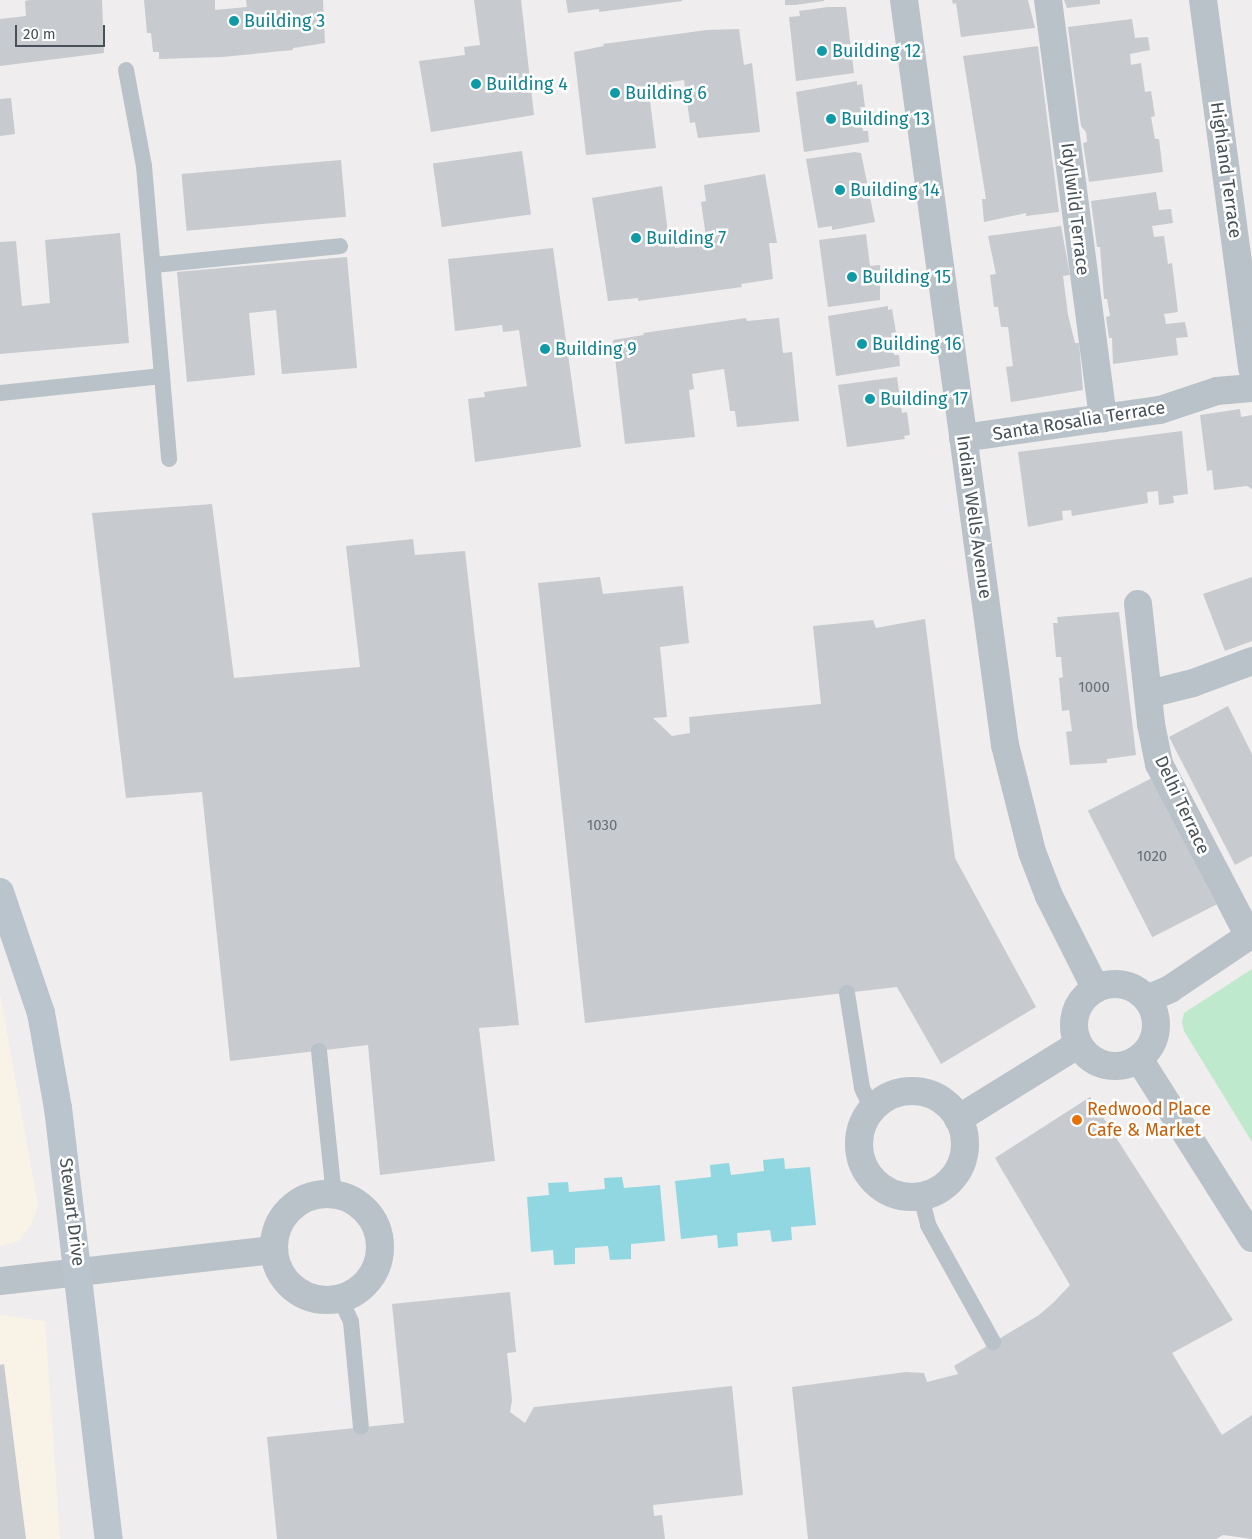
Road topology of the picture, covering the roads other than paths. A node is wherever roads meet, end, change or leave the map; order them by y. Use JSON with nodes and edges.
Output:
{"nodes":[{"id":1,"x":904,"y":0,"type":"edge"},
{"id":2,"x":1048,"y":0,"type":"edge"},
{"id":3,"x":1203,"y":0,"type":"edge"},
{"id":4,"x":126,"y":70,"type":"dead end"},
{"id":5,"x":340,"y":246,"type":"dead end"},
{"id":6,"x":154,"y":265,"type":"junction"},
{"id":7,"x":1252,"y":369,"type":"edge"},
{"id":8,"x":162,"y":376,"type":"junction"},
{"id":9,"x":1252,"y":388,"type":"edge"},
{"id":10,"x":0,"y":393,"type":"edge"},
{"id":11,"x":1103,"y":418,"type":"junction"},
{"id":12,"x":963,"y":438,"type":"junction"},
{"id":13,"x":169,"y":459,"type":"dead end"},
{"id":14,"x":1138,"y":604,"type":"dead end"},
{"id":15,"x":1252,"y":661,"type":"edge"},
{"id":16,"x":1149,"y":694,"type":"junction"},
{"id":17,"x":0,"y":892,"type":"edge"},
{"id":18,"x":1250,"y":935,"type":"edge"},
{"id":19,"x":1096,"y":988,"type":"junction"},
{"id":20,"x":846,"y":993,"type":"dead end"},
{"id":21,"x":1147,"y":999,"type":"junction"},
{"id":22,"x":1079,"y":1044,"type":"junction"},
{"id":23,"x":319,"y":1050,"type":"dead end"},
{"id":24,"x":1139,"y":1059,"type":"junction"},
{"id":25,"x":872,"y":1109,"type":"junction"},
{"id":26,"x":958,"y":1119,"type":"junction"},
{"id":27,"x":334,"y":1195,"type":"junction"},
{"id":28,"x":921,"y":1196,"type":"junction"},
{"id":29,"x":1252,"y":1238,"type":"edge"},
{"id":30,"x":274,"y":1250,"type":"junction"},
{"id":31,"x":80,"y":1273,"type":"junction"},
{"id":32,"x":0,"y":1281,"type":"edge"},
{"id":33,"x":340,"y":1298,"type":"junction"},
{"id":34,"x":994,"y":1342,"type":"dead end"},
{"id":35,"x":361,"y":1427,"type":"dead end"},
{"id":36,"x":109,"y":1539,"type":"edge"}],
"edges":[{"from":1,"to":12,"type":"street","name":"Indian Wells Avenue"},
{"from":2,"to":11,"type":"street","name":"Idyllwild Terrace"},
{"from":3,"to":7,"type":"street","name":"Highland Terrace"},
{"from":4,"to":6,"type":"lane"},
{"from":5,"to":6,"type":"lane"},
{"from":6,"to":8,"type":"lane"},
{"from":8,"to":10,"type":"lane"},
{"from":8,"to":13,"type":"lane"},
{"from":9,"to":11,"type":"street","name":"Santa Rosalia Terrace"},
{"from":11,"to":12,"type":"street","name":"Santa Rosalia Terrace"},
{"from":12,"to":19,"type":"street","name":"Indian Wells Avenue"},
{"from":14,"to":16,"type":"street","name":"Delhi Terrace"},
{"from":15,"to":16,"type":"street"},
{"from":16,"to":18,"type":"street","name":"Delhi Terrace"},
{"from":17,"to":31,"type":"street","name":"Stewart Drive"},
{"from":18,"to":21,"type":"street"},
{"from":19,"to":21,"type":"street"},
{"from":19,"to":22,"type":"street"},
{"from":20,"to":25,"type":"lane"},
{"from":21,"to":24,"type":"street"},
{"from":22,"to":24,"type":"street"},
{"from":22,"to":26,"type":"street"},
{"from":23,"to":27,"type":"lane"},
{"from":24,"to":29,"type":"street"},
{"from":25,"to":26,"type":"street"},
{"from":25,"to":28,"type":"street"},
{"from":26,"to":28,"type":"street"},
{"from":27,"to":30,"type":"street"},
{"from":27,"to":33,"type":"street"},
{"from":28,"to":34,"type":"lane"},
{"from":30,"to":31,"type":"street"},
{"from":30,"to":33,"type":"street"},
{"from":31,"to":32,"type":"street"},
{"from":31,"to":36,"type":"street","name":"Stewart Drive"},
{"from":33,"to":35,"type":"lane"}]}
